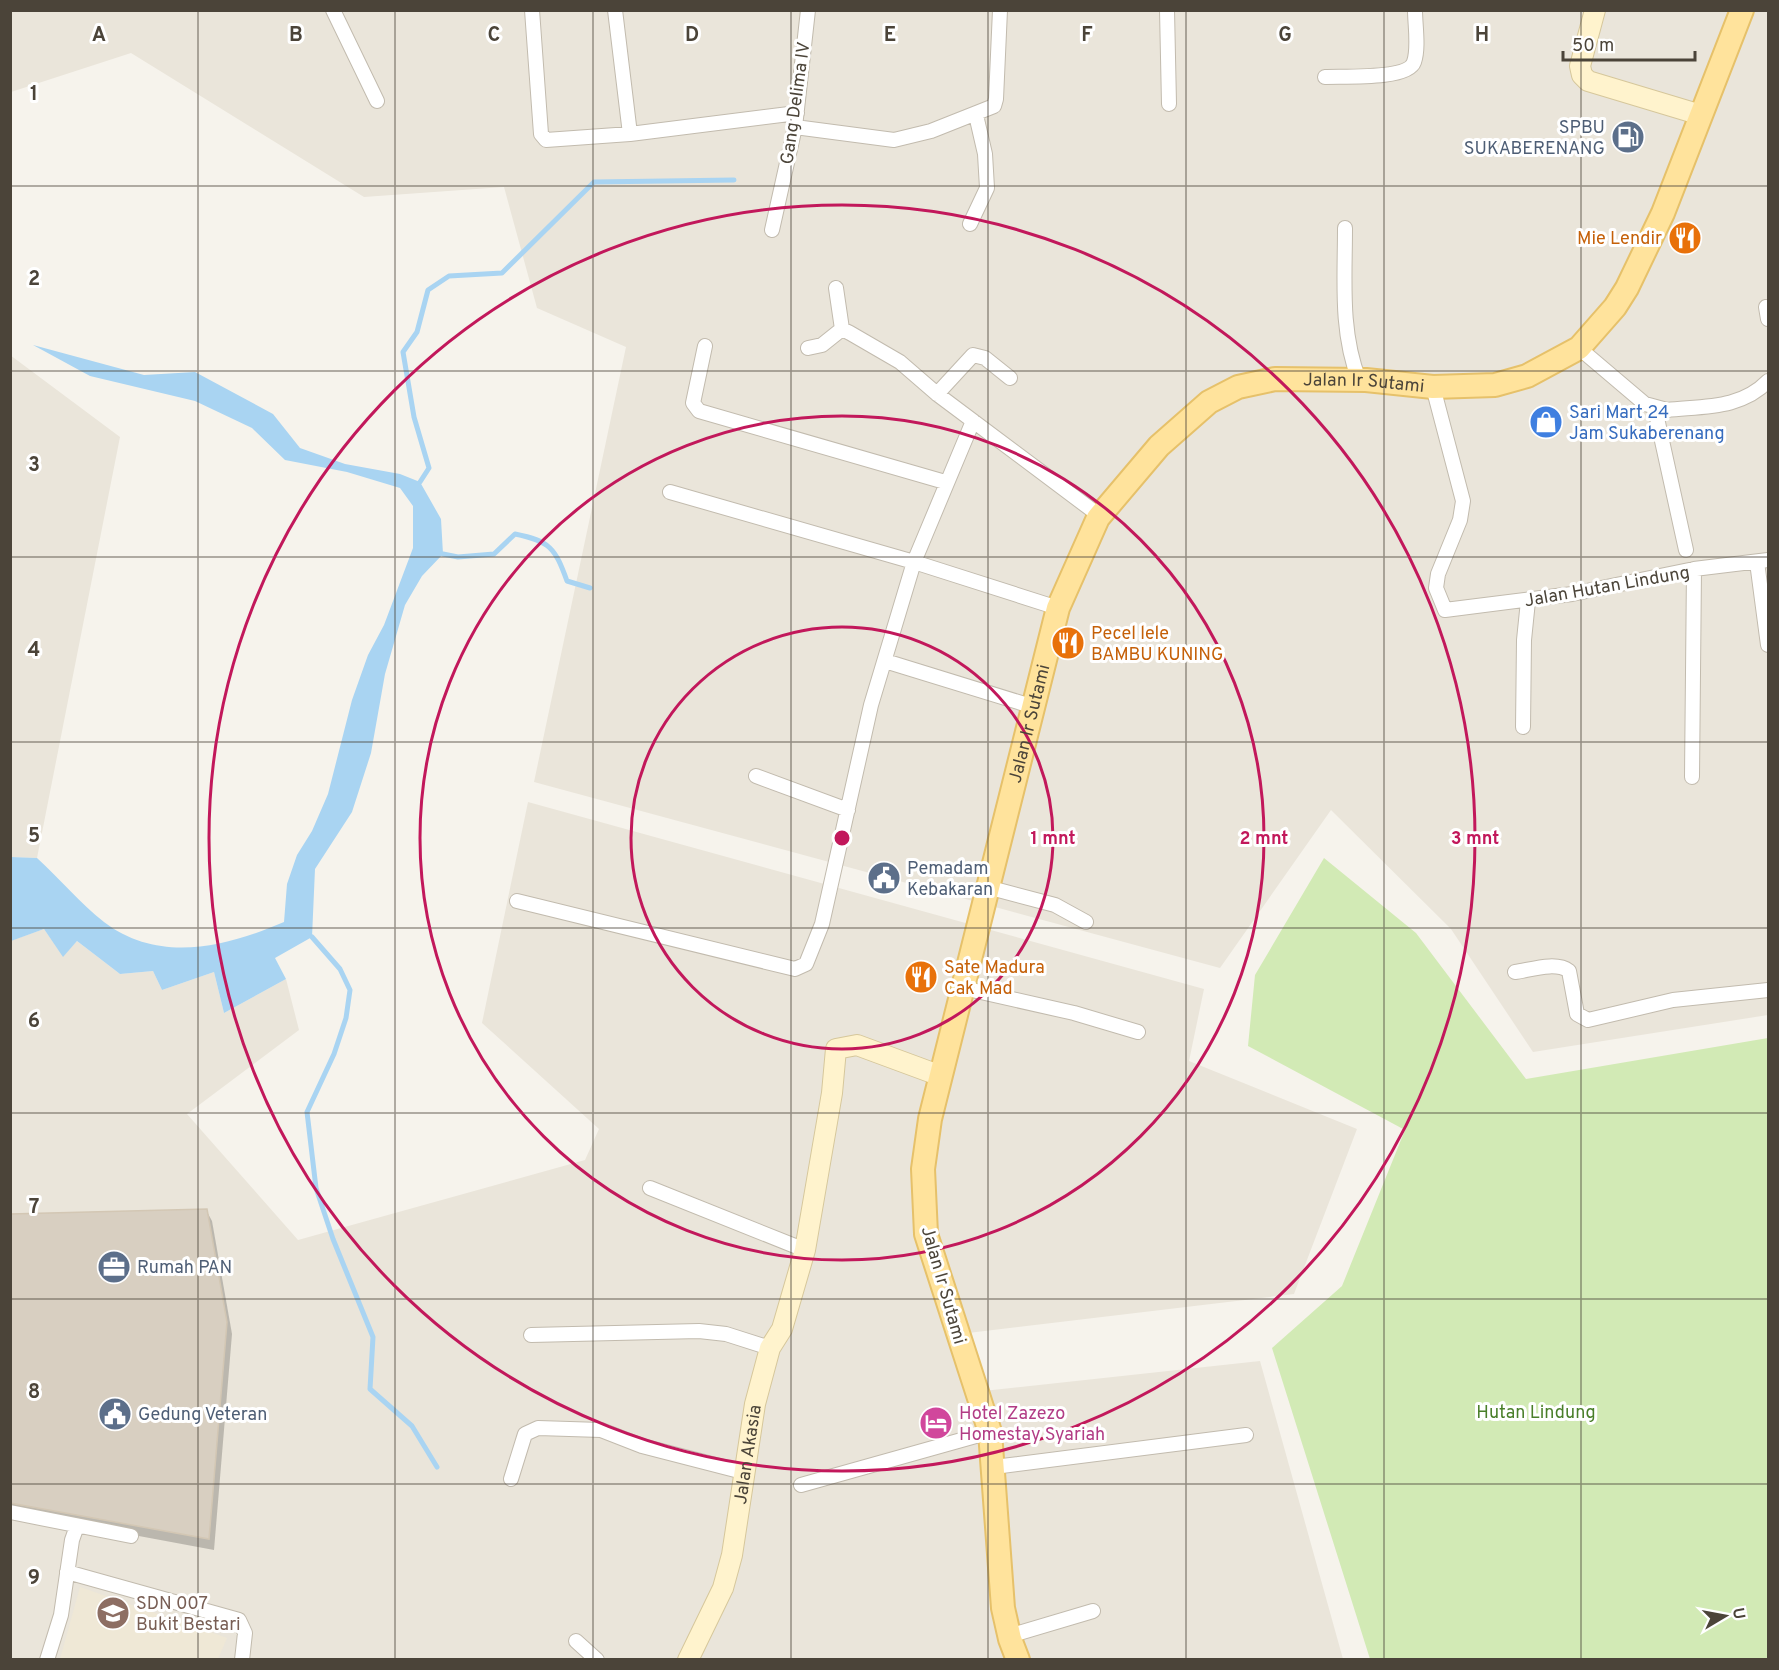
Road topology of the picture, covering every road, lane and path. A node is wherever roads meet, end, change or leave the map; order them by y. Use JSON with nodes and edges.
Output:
{"nodes":[{"id":1,"x":333,"y":10,"type":"edge"},
{"id":2,"x":532,"y":10,"type":"edge"},
{"id":3,"x":615,"y":10,"type":"edge"},
{"id":4,"x":808,"y":10,"type":"edge"},
{"id":5,"x":1000,"y":10,"type":"edge"},
{"id":6,"x":1167,"y":10,"type":"edge"},
{"id":7,"x":1415,"y":10,"type":"edge"},
{"id":8,"x":1595,"y":10,"type":"edge"},
{"id":9,"x":1742,"y":10,"type":"edge"},
{"id":10,"x":1325,"y":77,"type":"dead end"},
{"id":11,"x":377,"y":101,"type":"dead end"},
{"id":12,"x":1169,"y":104,"type":"dead end"},
{"id":13,"x":976,"y":115,"type":"junction"},
{"id":14,"x":1701,"y":115,"type":"junction"},
{"id":15,"x":796,"y":120,"type":"junction"},
{"id":16,"x":630,"y":134,"type":"junction"},
{"id":17,"x":970,"y":224,"type":"dead end"},
{"id":18,"x":1346,"y":228,"type":"dead end"},
{"id":19,"x":772,"y":230,"type":"dead end"},
{"id":20,"x":836,"y":288,"type":"dead end"},
{"id":21,"x":842,"y":329,"type":"junction"},
{"id":22,"x":705,"y":346,"type":"dead end"},
{"id":23,"x":808,"y":348,"type":"dead end"},
{"id":24,"x":1579,"y":348,"type":"junction"},
{"id":25,"x":1010,"y":378,"type":"dead end"},
{"id":26,"x":1359,"y":380,"type":"junction"},
{"id":27,"x":1768,"y":381,"type":"edge"},
{"id":28,"x":1433,"y":387,"type":"junction"},
{"id":29,"x":937,"y":394,"type":"junction"},
{"id":30,"x":1655,"y":409,"type":"junction"},
{"id":31,"x":973,"y":421,"type":"junction"},
{"id":32,"x":945,"y":482,"type":"junction"},
{"id":33,"x":670,"y":492,"type":"dead end"},
{"id":34,"x":1100,"y":516,"type":"junction"},
{"id":35,"x":1686,"y":550,"type":"dead end"},
{"id":36,"x":1763,"y":561,"type":"edge"},
{"id":37,"x":914,"y":562,"type":"junction"},
{"id":38,"x":1694,"y":569,"type":"junction"},
{"id":39,"x":1528,"y":601,"type":"junction"},
{"id":40,"x":1058,"y":608,"type":"junction"},
{"id":41,"x":1768,"y":645,"type":"edge"},
{"id":42,"x":885,"y":661,"type":"junction"},
{"id":43,"x":1031,"y":706,"type":"junction"},
{"id":44,"x":1522,"y":727,"type":"dead end"},
{"id":45,"x":756,"y":776,"type":"dead end"},
{"id":46,"x":1692,"y":777,"type":"dead end"},
{"id":47,"x":848,"y":810,"type":"junction"},
{"id":48,"x":987,"y":887,"type":"junction"},
{"id":49,"x":517,"y":901,"type":"dead end"},
{"id":50,"x":1086,"y":922,"type":"dead end"},
{"id":51,"x":1515,"y":972,"type":"dead end"},
{"id":52,"x":963,"y":988,"type":"junction"},
{"id":53,"x":1768,"y":990,"type":"edge"},
{"id":54,"x":1138,"y":1032,"type":"dead end"},
{"id":55,"x":941,"y":1076,"type":"junction"},
{"id":56,"x":650,"y":1188,"type":"dead end"},
{"id":57,"x":805,"y":1250,"type":"junction"},
{"id":58,"x":531,"y":1335,"type":"dead end"},
{"id":59,"x":770,"y":1348,"type":"junction"},
{"id":60,"x":990,"y":1432,"type":"junction"},
{"id":61,"x":1246,"y":1435,"type":"dead end"},
{"id":62,"x":994,"y":1467,"type":"junction"},
{"id":63,"x":743,"y":1472,"type":"junction"},
{"id":64,"x":511,"y":1479,"type":"dead end"},
{"id":65,"x":801,"y":1485,"type":"dead end"},
{"id":66,"x":10,"y":1512,"type":"edge"},
{"id":67,"x":77,"y":1526,"type":"junction"},
{"id":68,"x":131,"y":1536,"type":"dead end"},
{"id":69,"x":67,"y":1572,"type":"junction"},
{"id":70,"x":1094,"y":1611,"type":"dead end"},
{"id":71,"x":1009,"y":1636,"type":"junction"},
{"id":72,"x":576,"y":1641,"type":"dead end"},
{"id":73,"x":47,"y":1659,"type":"edge"},
{"id":74,"x":242,"y":1659,"type":"edge"},
{"id":75,"x":597,"y":1659,"type":"edge"},
{"id":76,"x":688,"y":1659,"type":"edge"},
{"id":77,"x":1018,"y":1659,"type":"edge"}],
"edges":[{"from":1,"to":11,"type":"street"},
{"from":2,"to":16,"type":"street"},
{"from":3,"to":16,"type":"street"},
{"from":4,"to":15,"type":"street","name":"Gang Delima IV"},
{"from":5,"to":13,"type":"street"},
{"from":6,"to":12,"type":"street"},
{"from":7,"to":10,"type":"street"},
{"from":8,"to":14,"type":"street"},
{"from":9,"to":14,"type":"main road","name":"Jalan Ir Sutami"},
{"from":13,"to":15,"type":"street"},
{"from":13,"to":17,"type":"street"},
{"from":14,"to":24,"type":"main road","name":"Jalan Ir Sutami"},
{"from":15,"to":16,"type":"street"},
{"from":15,"to":19,"type":"street","name":"Gang Delima IV"},
{"from":18,"to":26,"type":"street"},
{"from":20,"to":21,"type":"street"},
{"from":21,"to":23,"type":"street"},
{"from":21,"to":29,"type":"street"},
{"from":22,"to":32,"type":"street"},
{"from":24,"to":28,"type":"main road","name":"Jalan Ir Sutami"},
{"from":24,"to":30,"type":"street"},
{"from":25,"to":29,"type":"street"},
{"from":26,"to":28,"type":"main road","name":"Jalan Ir Sutami"},
{"from":26,"to":34,"type":"main road","name":"Jalan Ir Sutami"},
{"from":27,"to":30,"type":"street"},
{"from":28,"to":39,"type":"street","name":"Jalan Hutan Lindung"},
{"from":29,"to":31,"type":"street"},
{"from":30,"to":35,"type":"street"},
{"from":31,"to":32,"type":"street"},
{"from":31,"to":34,"type":"street"},
{"from":32,"to":37,"type":"street"},
{"from":33,"to":37,"type":"street"},
{"from":34,"to":40,"type":"main road","name":"Jalan Ir Sutami"},
{"from":36,"to":38,"type":"street","name":"Jalan Hutan Lindung"},
{"from":36,"to":41,"type":"street"},
{"from":37,"to":40,"type":"street"},
{"from":37,"to":42,"type":"street"},
{"from":38,"to":39,"type":"street","name":"Jalan Hutan Lindung"},
{"from":38,"to":46,"type":"street"},
{"from":39,"to":44,"type":"street"},
{"from":40,"to":43,"type":"main road","name":"Jalan Ir Sutami"},
{"from":42,"to":43,"type":"street"},
{"from":42,"to":47,"type":"street"},
{"from":43,"to":48,"type":"main road","name":"Jalan Ir Sutami"},
{"from":45,"to":47,"type":"street"},
{"from":47,"to":49,"type":"street"},
{"from":48,"to":50,"type":"street"},
{"from":48,"to":52,"type":"main road","name":"Jalan Ir Sutami"},
{"from":51,"to":53,"type":"street"},
{"from":52,"to":54,"type":"street"},
{"from":52,"to":55,"type":"main road","name":"Jalan Ir Sutami"},
{"from":55,"to":57,"type":"street","name":"Jalan Akasia"},
{"from":55,"to":60,"type":"main road","name":"Jalan Ir Sutami"},
{"from":56,"to":57,"type":"street"},
{"from":57,"to":59,"type":"street","name":"Jalan Akasia"},
{"from":58,"to":59,"type":"street"},
{"from":59,"to":63,"type":"street","name":"Jalan Akasia"},
{"from":60,"to":62,"type":"main road","name":"Jalan Ir Sutami"},
{"from":60,"to":65,"type":"street"},
{"from":61,"to":62,"type":"street"},
{"from":62,"to":71,"type":"main road","name":"Jalan Ir Sutami"},
{"from":63,"to":64,"type":"street"},
{"from":63,"to":76,"type":"street","name":"Jalan Akasia"},
{"from":66,"to":67,"type":"street"},
{"from":67,"to":68,"type":"street"},
{"from":67,"to":69,"type":"street"},
{"from":69,"to":73,"type":"street"},
{"from":69,"to":74,"type":"street"},
{"from":70,"to":71,"type":"street"},
{"from":71,"to":77,"type":"main road","name":"Jalan Ir Sutami"},
{"from":72,"to":75,"type":"street"}]}
